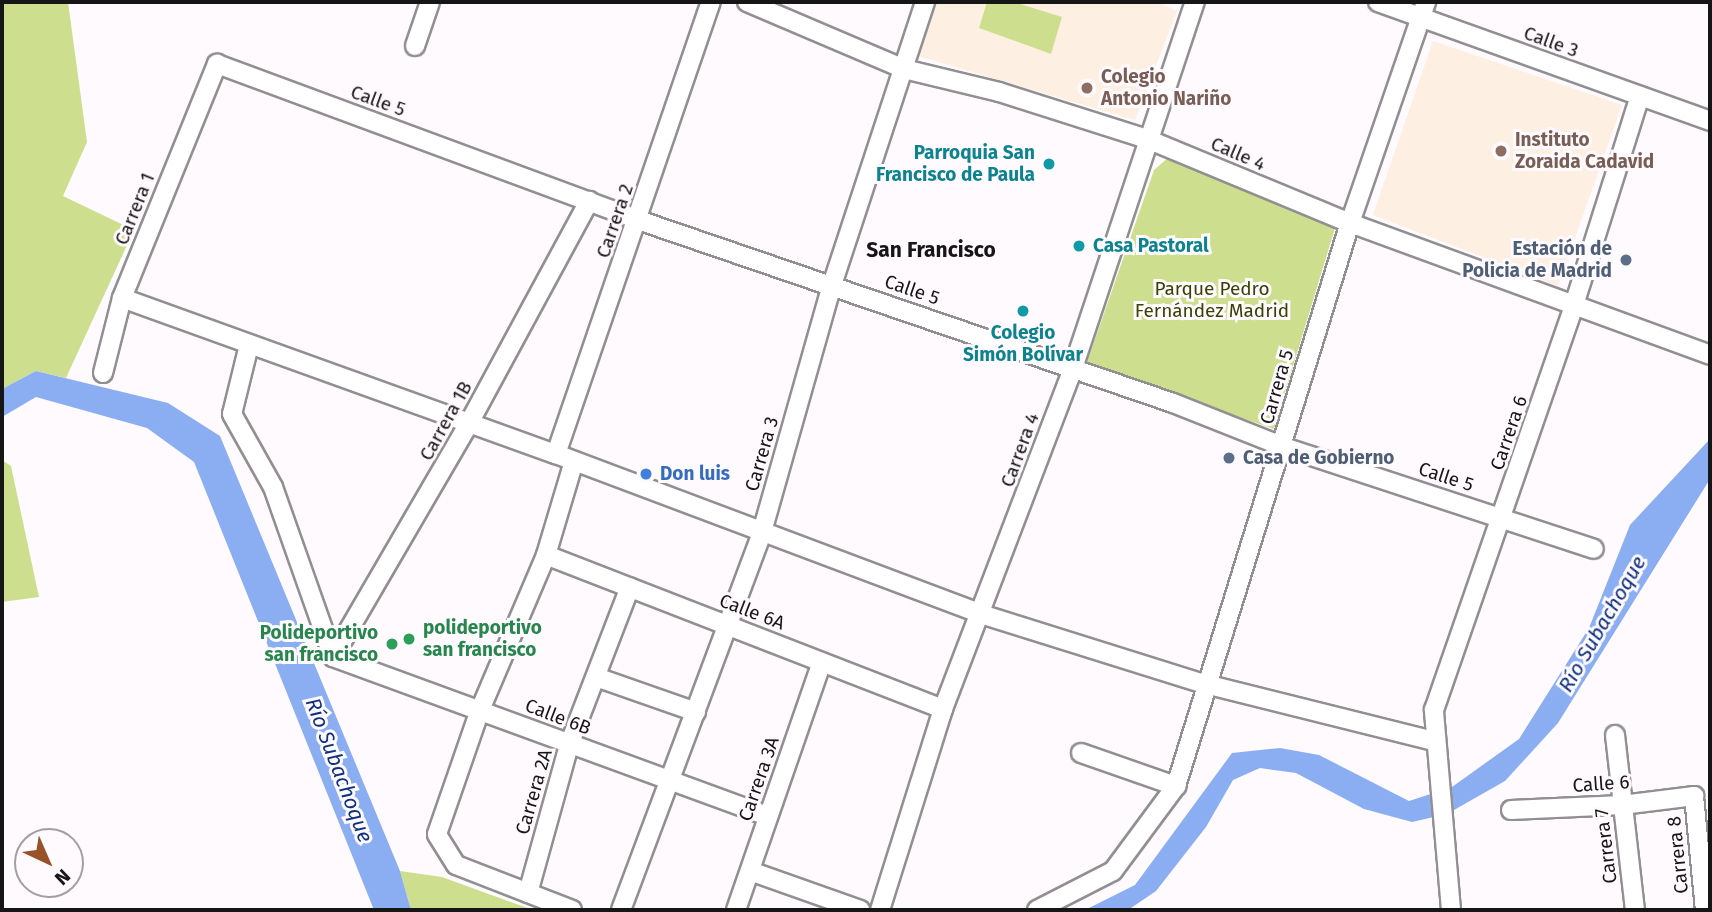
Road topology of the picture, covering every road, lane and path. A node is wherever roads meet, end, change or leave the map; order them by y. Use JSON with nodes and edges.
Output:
{"nodes":[{"id":1,"x":430,"y":2,"type":"edge"},
{"id":2,"x":711,"y":2,"type":"edge"},
{"id":3,"x":747,"y":2,"type":"edge"},
{"id":4,"x":925,"y":2,"type":"edge"},
{"id":5,"x":1195,"y":2,"type":"edge"},
{"id":6,"x":1378,"y":2,"type":"edge"},
{"id":7,"x":1424,"y":10,"type":"edge"},
{"id":8,"x":415,"y":46,"type":"dead end"},
{"id":9,"x":217,"y":64,"type":"joint"},
{"id":10,"x":904,"y":69,"type":"junction"},
{"id":11,"x":1640,"y":96,"type":"junction"},
{"id":12,"x":1710,"y":121,"type":"edge"},
{"id":13,"x":1147,"y":138,"type":"junction"},
{"id":14,"x":589,"y":201,"type":"junction"},
{"id":15,"x":638,"y":220,"type":"junction"},
{"id":16,"x":1350,"y":223,"type":"junction"},
{"id":17,"x":832,"y":285,"type":"junction"},
{"id":18,"x":122,"y":298,"type":"junction"},
{"id":19,"x":1574,"y":305,"type":"junction"},
{"id":20,"x":249,"y":345,"type":"junction"},
{"id":21,"x":1710,"y":355,"type":"edge"},
{"id":22,"x":1073,"y":368,"type":"junction"},
{"id":23,"x":103,"y":373,"type":"dead end"},
{"id":24,"x":468,"y":425,"type":"junction"},
{"id":25,"x":1284,"y":447,"type":"junction"},
{"id":26,"x":556,"y":454,"type":"junction"},
{"id":27,"x":574,"y":461,"type":"junction"},
{"id":28,"x":1503,"y":517,"type":"junction"},
{"id":29,"x":762,"y":532,"type":"junction"},
{"id":30,"x":1594,"y":549,"type":"dead end"},
{"id":31,"x":546,"y":555,"type":"junction"},
{"id":32,"x":630,"y":587,"type":"junction"},
{"id":33,"x":981,"y":614,"type":"junction"},
{"id":34,"x":725,"y":624,"type":"junction"},
{"id":35,"x":333,"y":657,"type":"junction"},
{"id":36,"x":822,"y":662,"type":"junction"},
{"id":37,"x":596,"y":677,"type":"junction"},
{"id":38,"x":1205,"y":684,"type":"junction"},
{"id":39,"x":943,"y":709,"type":"junction"},
{"id":40,"x":480,"y":710,"type":"junction"},
{"id":41,"x":696,"y":712,"type":"junction"},
{"id":42,"x":1615,"y":735,"type":"dead end"},
{"id":43,"x":1434,"y":741,"type":"junction"},
{"id":44,"x":569,"y":745,"type":"junction"},
{"id":45,"x":1081,"y":753,"type":"dead end"},
{"id":46,"x":669,"y":781,"type":"junction"},
{"id":47,"x":1176,"y":786,"type":"junction"},
{"id":48,"x":1694,"y":796,"type":"joint"},
{"id":49,"x":1622,"y":805,"type":"junction"},
{"id":50,"x":1511,"y":810,"type":"dead end"},
{"id":51,"x":768,"y":816,"type":"junction"},
{"id":52,"x":750,"y":871,"type":"junction"},
{"id":53,"x":528,"y":892,"type":"junction"},
{"id":54,"x":572,"y":910,"type":"edge"},
{"id":55,"x":621,"y":910,"type":"edge"},
{"id":56,"x":736,"y":910,"type":"edge"},
{"id":57,"x":860,"y":910,"type":"edge"},
{"id":58,"x":880,"y":910,"type":"edge"},
{"id":59,"x":1037,"y":910,"type":"edge"},
{"id":60,"x":1451,"y":910,"type":"edge"},
{"id":61,"x":1635,"y":910,"type":"edge"},
{"id":62,"x":1705,"y":910,"type":"edge"}],
"edges":[{"from":1,"to":8,"type":"street"},
{"from":2,"to":15,"type":"street","name":"Carrera 2"},
{"from":3,"to":10,"type":"street","name":"Calle 4"},
{"from":4,"to":10,"type":"street","name":"Carrera 3"},
{"from":5,"to":13,"type":"street","name":"Carrera 4"},
{"from":6,"to":7,"type":"street","name":"Calle 3"},
{"from":7,"to":11,"type":"street","name":"Calle 3"},
{"from":7,"to":16,"type":"street","name":"Carrera 5"},
{"from":9,"to":14,"type":"street","name":"Calle 5"},
{"from":9,"to":18,"type":"street","name":"Carrera 1"},
{"from":10,"to":13,"type":"street","name":"Calle 4"},
{"from":10,"to":17,"type":"street","name":"Carrera 3"},
{"from":11,"to":12,"type":"street","name":"Calle 3"},
{"from":11,"to":19,"type":"street","name":"Carrera 6"},
{"from":13,"to":16,"type":"street","name":"Calle 4"},
{"from":13,"to":22,"type":"street","name":"Carrera 4"},
{"from":14,"to":15,"type":"street","name":"Calle 5"},
{"from":14,"to":24,"type":"street","name":"Carrera 1B"},
{"from":15,"to":17,"type":"street","name":"Calle 5"},
{"from":15,"to":26,"type":"street","name":"Carrera 2"},
{"from":16,"to":19,"type":"street","name":"Calle 4"},
{"from":16,"to":25,"type":"street","name":"Carrera 5"},
{"from":17,"to":22,"type":"street","name":"Calle 5"},
{"from":17,"to":29,"type":"street","name":"Carrera 3"},
{"from":18,"to":20,"type":"street"},
{"from":18,"to":23,"type":"street","name":"Carrera 1"},
{"from":19,"to":21,"type":"street","name":"Calle 4"},
{"from":19,"to":28,"type":"street","name":"Carrera 6"},
{"from":20,"to":24,"type":"street"},
{"from":20,"to":35,"type":"street"},
{"from":22,"to":25,"type":"street","name":"Calle 5"},
{"from":22,"to":33,"type":"street","name":"Carrera 4"},
{"from":24,"to":26,"type":"street"},
{"from":24,"to":35,"type":"street","name":"Carrera 1B"},
{"from":25,"to":28,"type":"street","name":"Calle 5"},
{"from":25,"to":38,"type":"street","name":"Carrera 5"},
{"from":26,"to":27,"type":"street"},
{"from":27,"to":29,"type":"street"},
{"from":27,"to":31,"type":"street"},
{"from":28,"to":30,"type":"street","name":"Calle 5"},
{"from":28,"to":43,"type":"street","name":"Carrera 6"},
{"from":29,"to":33,"type":"street"},
{"from":29,"to":34,"type":"street","name":"Carrera 3"},
{"from":31,"to":32,"type":"street","name":"Calle 6A"},
{"from":31,"to":40,"type":"street"},
{"from":32,"to":34,"type":"street","name":"Calle 6A"},
{"from":32,"to":37,"type":"street","name":"Carrera 2A"},
{"from":33,"to":38,"type":"street"},
{"from":33,"to":39,"type":"street","name":"Carrera 4"},
{"from":34,"to":36,"type":"street","name":"Calle 6A"},
{"from":34,"to":41,"type":"street","name":"Carrera 3"},
{"from":35,"to":40,"type":"street","name":"Calle 6B"},
{"from":36,"to":39,"type":"street","name":"Calle 6A"},
{"from":36,"to":51,"type":"street","name":"Carrera 3A"},
{"from":37,"to":41,"type":"street"},
{"from":37,"to":44,"type":"street","name":"Carrera 2A"},
{"from":38,"to":43,"type":"street"},
{"from":38,"to":47,"type":"street","name":"Carrera 5"},
{"from":39,"to":58,"type":"street","name":"Carrera 4"},
{"from":40,"to":44,"type":"street","name":"Calle 6B"},
{"from":40,"to":53,"type":"street"},
{"from":41,"to":46,"type":"street","name":"Carrera 3"},
{"from":42,"to":49,"type":"street","name":"Carrera 7"},
{"from":43,"to":60,"type":"street","name":"Carrera 6"},
{"from":44,"to":46,"type":"street","name":"Calle 6B"},
{"from":44,"to":53,"type":"street","name":"Carrera 2A"},
{"from":45,"to":47,"type":"street"},
{"from":46,"to":51,"type":"street","name":"Calle 6B"},
{"from":46,"to":55,"type":"street","name":"Carrera 3"},
{"from":47,"to":59,"type":"street"},
{"from":48,"to":49,"type":"street","name":"Calle 6"},
{"from":48,"to":62,"type":"street","name":"Carrera 8"},
{"from":49,"to":50,"type":"street","name":"Calle 6"},
{"from":49,"to":61,"type":"street","name":"Carrera 7"},
{"from":51,"to":52,"type":"street","name":"Carrera 3A"},
{"from":52,"to":56,"type":"street","name":"Carrera 3A"},
{"from":52,"to":57,"type":"street"},
{"from":53,"to":54,"type":"street"}]}
